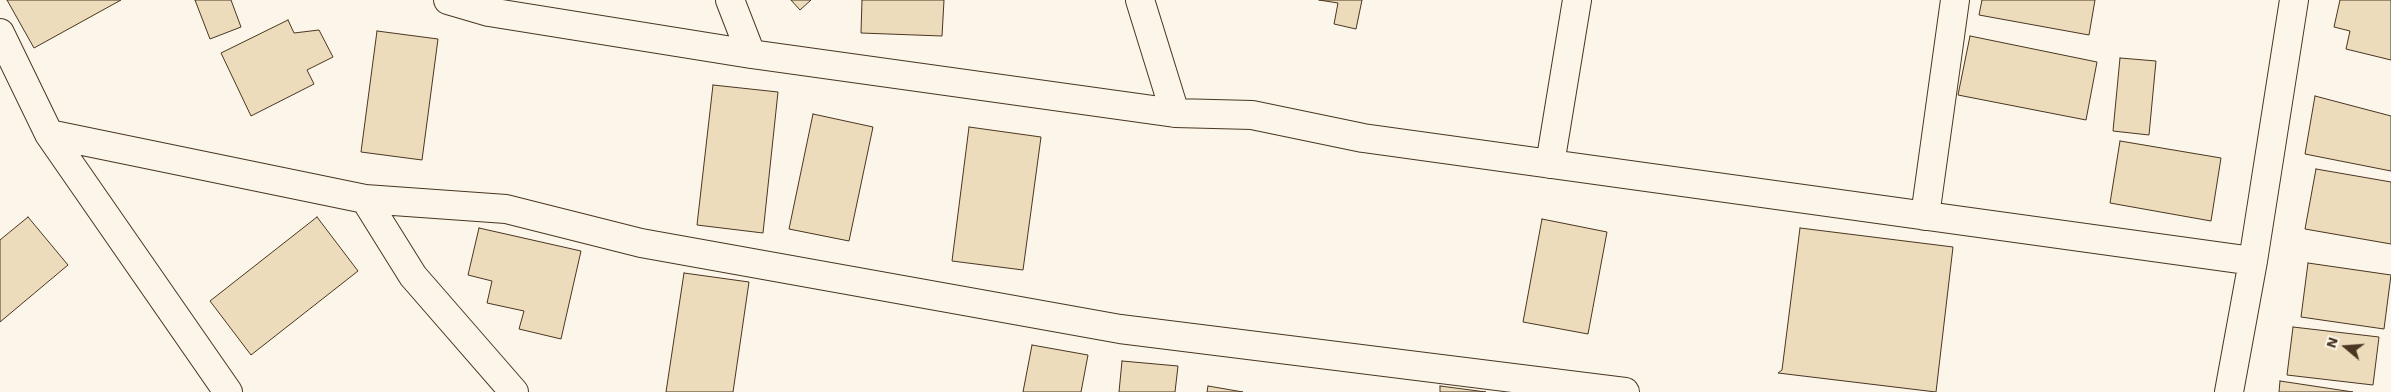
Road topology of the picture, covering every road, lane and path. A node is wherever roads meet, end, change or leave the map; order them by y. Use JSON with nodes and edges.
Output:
{"nodes":[{"id":1,"x":448,"y":0,"type":"edge"},
{"id":2,"x":730,"y":0,"type":"edge"},
{"id":3,"x":1140,"y":0,"type":"edge"},
{"id":4,"x":1577,"y":0,"type":"edge"},
{"id":5,"x":1954,"y":0,"type":"edge"},
{"id":6,"x":2294,"y":0,"type":"edge"},
{"id":7,"x":0,"y":34,"type":"edge"},
{"id":8,"x":751,"y":54,"type":"junction"},
{"id":9,"x":1175,"y":113,"type":"junction"},
{"id":10,"x":50,"y":134,"type":"junction"},
{"id":11,"x":1550,"y":164,"type":"junction"},
{"id":12,"x":365,"y":199,"type":"junction"},
{"id":13,"x":1925,"y":216,"type":"junction"},
{"id":14,"x":2253,"y":262,"type":"junction"},
{"id":15,"x":228,"y":392,"type":"edge"},
{"id":16,"x":514,"y":392,"type":"edge"},
{"id":17,"x":1625,"y":392,"type":"edge"},
{"id":18,"x":2229,"y":392,"type":"edge"}],
"edges":[{"from":1,"to":8,"type":"street"},
{"from":2,"to":8,"type":"street"},
{"from":3,"to":9,"type":"street"},
{"from":4,"to":11,"type":"street"},
{"from":5,"to":13,"type":"street"},
{"from":6,"to":14,"type":"street"},
{"from":7,"to":10,"type":"street"},
{"from":8,"to":9,"type":"street"},
{"from":9,"to":11,"type":"street"},
{"from":10,"to":12,"type":"street"},
{"from":10,"to":15,"type":"street"},
{"from":11,"to":13,"type":"street"},
{"from":12,"to":16,"type":"street"},
{"from":12,"to":17,"type":"street"},
{"from":13,"to":14,"type":"street"},
{"from":14,"to":18,"type":"street"}]}
